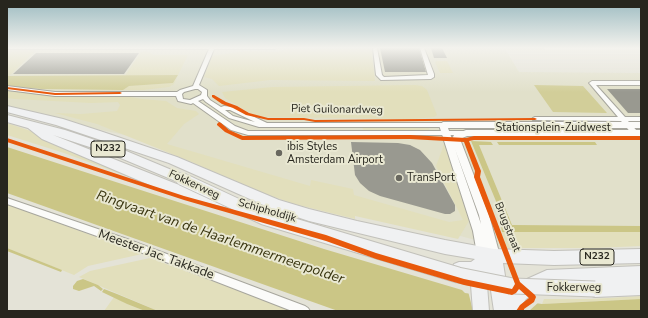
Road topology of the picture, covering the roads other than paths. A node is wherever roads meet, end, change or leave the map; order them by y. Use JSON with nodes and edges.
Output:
{"nodes":[{"id":1,"x":206,"y":63,"type":"edge"},
{"id":2,"x":377,"y":63,"type":"edge"},
{"id":3,"x":427,"y":63,"type":"edge"},
{"id":4,"x":641,"y":83,"type":"edge"},
{"id":5,"x":195,"y":87,"type":"junction"},
{"id":6,"x":7,"y":88,"type":"edge"},
{"id":7,"x":179,"y":94,"type":"junction"},
{"id":8,"x":204,"y":96,"type":"junction"},
{"id":9,"x":194,"y":101,"type":"junction"},
{"id":10,"x":217,"y":107,"type":"junction"},
{"id":11,"x":224,"y":108,"type":"junction"},
{"id":12,"x":7,"y":109,"type":"edge"},
{"id":13,"x":7,"y":118,"type":"edge"},
{"id":14,"x":623,"y":118,"type":"junction"},
{"id":15,"x":535,"y":119,"type":"dead end"},
{"id":16,"x":641,"y":119,"type":"edge"},
{"id":17,"x":243,"y":122,"type":"junction"},
{"id":18,"x":32,"y":125,"type":"junction"},
{"id":19,"x":587,"y":125,"type":"junction"},
{"id":20,"x":629,"y":125,"type":"junction"},
{"id":21,"x":641,"y":125,"type":"edge"},
{"id":22,"x":266,"y":126,"type":"junction"},
{"id":23,"x":491,"y":129,"type":"junction"},
{"id":24,"x":449,"y":132,"type":"junction"},
{"id":25,"x":593,"y":133,"type":"junction"},
{"id":26,"x":638,"y":133,"type":"edge"},
{"id":27,"x":7,"y":201,"type":"edge"},
{"id":28,"x":641,"y":256,"type":"edge"},
{"id":29,"x":487,"y":258,"type":"junction"},
{"id":30,"x":460,"y":269,"type":"junction"},
{"id":31,"x":641,"y":273,"type":"edge"},
{"id":32,"x":641,"y":287,"type":"edge"},
{"id":33,"x":479,"y":288,"type":"junction"},
{"id":34,"x":512,"y":304,"type":"edge"},
{"id":35,"x":305,"y":311,"type":"edge"},
{"id":36,"x":481,"y":311,"type":"edge"},
{"id":37,"x":502,"y":311,"type":"edge"}],
"edges":[{"from":1,"to":5,"type":"street"},
{"from":2,"to":3,"type":"street"},
{"from":4,"to":14,"type":"street","name":"Stationsplein-Zuidwest"},
{"from":5,"to":7,"type":"street"},
{"from":5,"to":8,"type":"street","name":"Piet Guilonardweg"},
{"from":6,"to":7,"type":"street"},
{"from":7,"to":9,"type":"street","name":"Piet Guilonardweg"},
{"from":8,"to":9,"type":"street"},
{"from":8,"to":10,"type":"street","name":"Piet Guilonardweg"},
{"from":9,"to":24,"type":"street","name":"Piet Guilonardweg"},
{"from":10,"to":11,"type":"street","name":"Piet Guilonardweg"},
{"from":10,"to":17,"type":"street","name":"Piet Guilonardweg"},
{"from":11,"to":17,"type":"street","name":"Piet Guilonardweg"},
{"from":11,"to":22,"type":"street","name":"Piet Guilonardweg"},
{"from":12,"to":29,"type":"main road","name":"Fokkerweg","number":"N232"},
{"from":13,"to":18,"type":"main road","name":"Fokkerweg","number":"N232"},
{"from":14,"to":15,"type":"street","name":"Stationsplein-Zuidwest"},
{"from":14,"to":16,"type":"street","name":"Stationsplein-Zuidwest"},
{"from":14,"to":20,"type":"street","name":"Stationsplein-Zuidwest"},
{"from":17,"to":22,"type":"street","name":"Piet Guilonardweg"},
{"from":18,"to":30,"type":"main road","number":"N232"},
{"from":18,"to":32,"type":"main road","name":"Fokkerweg","number":"N232","bridge":true},
{"from":19,"to":20,"type":"street","name":"Stationsplein-Zuidwest"},
{"from":19,"to":23,"type":"street","name":"Stationsplein-Zuidwest"},
{"from":19,"to":25,"type":"street","name":"Stationsplein-Zuidwest"},
{"from":20,"to":21,"type":"street","name":"Stationsplein-Zuidwest"},
{"from":20,"to":26,"type":"street","name":"Stationsplein-Zuidwest"},
{"from":22,"to":24,"type":"street","name":"Piet Guilonardweg"},
{"from":23,"to":24,"type":"street","name":"Stationsplein-Zuidwest"},
{"from":23,"to":24,"type":"street","name":"Stationsplein-Zuidwest"},
{"from":23,"to":25,"type":"street","name":"Stationsplein-Zuidwest"},
{"from":24,"to":29,"type":"street","name":"Brugstraat"},
{"from":25,"to":26,"type":"street","name":"Stationsplein-Zuidwest"},
{"from":27,"to":35,"type":"street","name":"Meester Jac. Takkade"},
{"from":28,"to":29,"type":"main road","number":"N232"},
{"from":29,"to":30,"type":"main road","number":"N232"},
{"from":29,"to":33,"type":"main road","name":"Brugstraat"},
{"from":29,"to":37,"type":"main road","name":"Brugstraat"},
{"from":30,"to":33,"type":"main road","number":"N232"},
{"from":31,"to":34,"type":"main road","number":"N232"},
{"from":33,"to":36,"type":"main road","name":"Brugstraat"}]}
